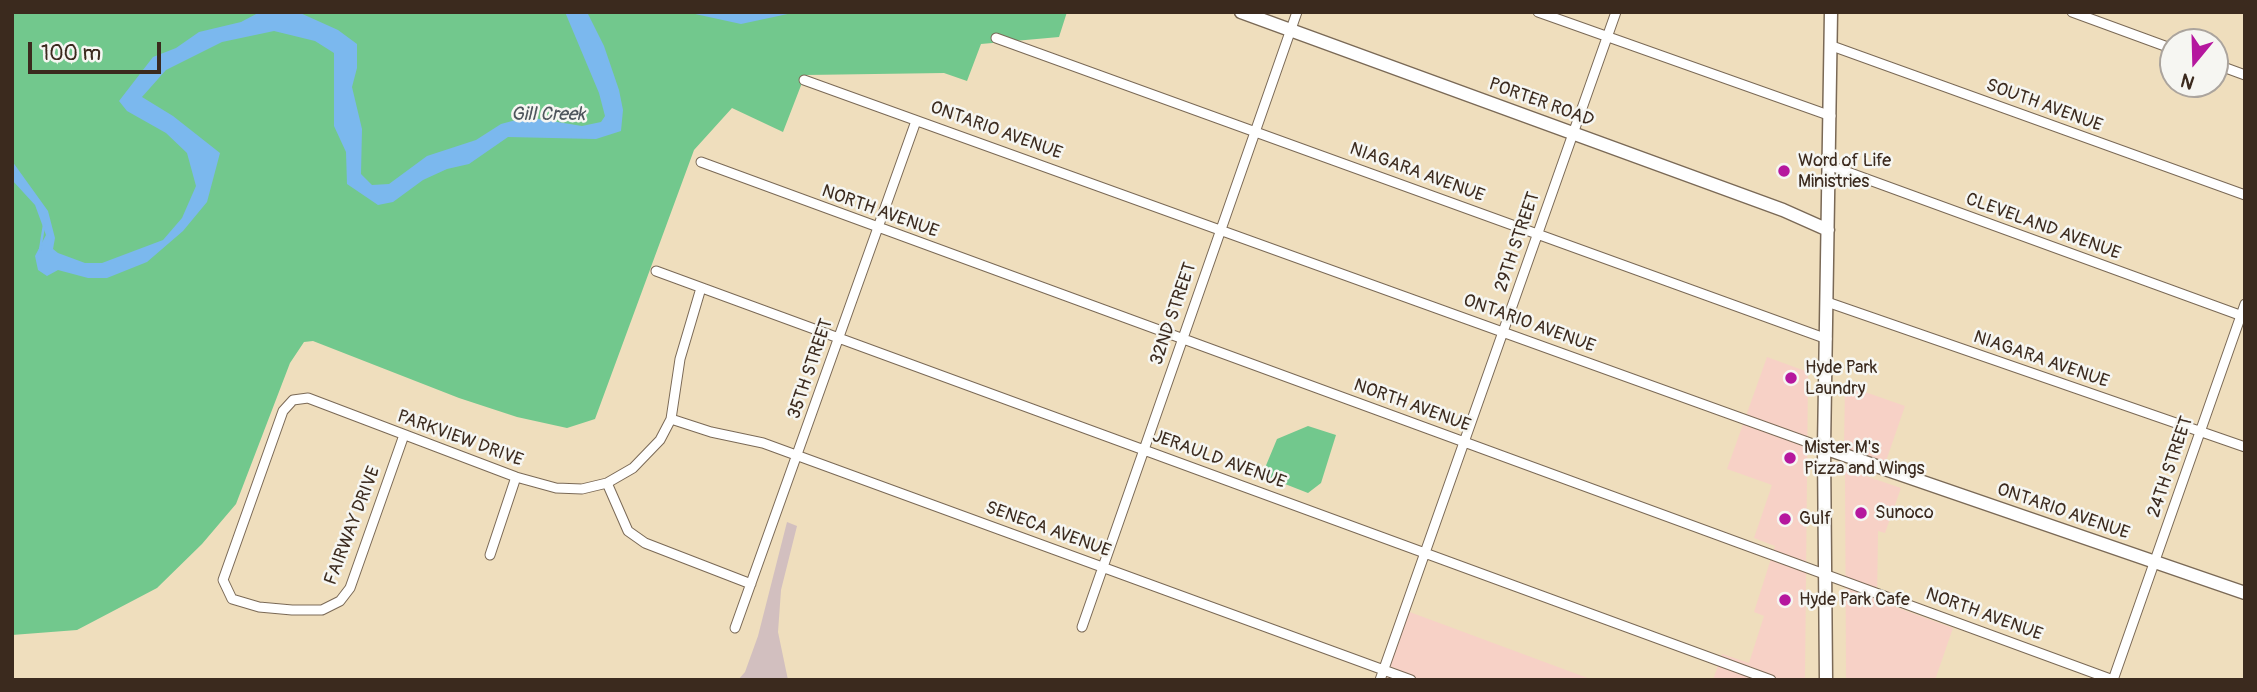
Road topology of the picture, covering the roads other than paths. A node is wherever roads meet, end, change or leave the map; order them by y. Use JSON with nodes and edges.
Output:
{"nodes":[{"id":1,"x":1241,"y":12,"type":"edge"},
{"id":2,"x":1297,"y":12,"type":"edge"},
{"id":3,"x":1538,"y":12,"type":"edge"},
{"id":4,"x":1616,"y":12,"type":"edge"},
{"id":5,"x":1831,"y":12,"type":"edge"},
{"id":6,"x":2072,"y":12,"type":"edge"},
{"id":7,"x":1291,"y":30,"type":"junction"},
{"id":8,"x":996,"y":37,"type":"dead end"},
{"id":9,"x":1607,"y":37,"type":"junction"},
{"id":10,"x":2159,"y":44,"type":"edge"},
{"id":11,"x":1832,"y":46,"type":"junction"},
{"id":12,"x":804,"y":80,"type":"dead end"},
{"id":13,"x":1831,"y":116,"type":"junction"},
{"id":14,"x":916,"y":121,"type":"junction"},
{"id":15,"x":1255,"y":131,"type":"junction"},
{"id":16,"x":1574,"y":133,"type":"junction"},
{"id":17,"x":701,"y":162,"type":"dead end"},
{"id":18,"x":1831,"y":166,"type":"junction"},
{"id":19,"x":2245,"y":195,"type":"edge"},
{"id":20,"x":877,"y":228,"type":"junction"},
{"id":21,"x":1829,"y":230,"type":"junction"},
{"id":22,"x":1220,"y":231,"type":"junction"},
{"id":23,"x":1536,"y":234,"type":"junction"},
{"id":24,"x":656,"y":271,"type":"dead end"},
{"id":25,"x":701,"y":288,"type":"junction"},
{"id":26,"x":1827,"y":302,"type":"junction"},
{"id":27,"x":2245,"y":304,"type":"edge"},
{"id":28,"x":2243,"y":316,"type":"edge"},
{"id":29,"x":1503,"y":333,"type":"junction"},
{"id":30,"x":839,"y":337,"type":"junction"},
{"id":31,"x":1827,"y":339,"type":"junction"},
{"id":32,"x":1182,"y":340,"type":"junction"},
{"id":33,"x":670,"y":419,"type":"junction"},
{"id":34,"x":2200,"y":432,"type":"junction"},
{"id":35,"x":404,"y":435,"type":"junction"},
{"id":36,"x":1464,"y":442,"type":"junction"},
{"id":37,"x":2245,"y":447,"type":"edge"},
{"id":38,"x":1824,"y":448,"type":"junction"},
{"id":39,"x":1144,"y":450,"type":"junction"},
{"id":40,"x":797,"y":456,"type":"junction"},
{"id":41,"x":516,"y":477,"type":"junction"},
{"id":42,"x":607,"y":483,"type":"junction"},
{"id":43,"x":1425,"y":552,"type":"junction"},
{"id":44,"x":490,"y":555,"type":"dead end"},
{"id":45,"x":2154,"y":562,"type":"junction"},
{"id":46,"x":1103,"y":567,"type":"junction"},
{"id":47,"x":1824,"y":572,"type":"junction"},
{"id":48,"x":751,"y":584,"type":"junction"},
{"id":49,"x":2245,"y":593,"type":"edge"},
{"id":50,"x":232,"y":599,"type":"joint"},
{"id":51,"x":1082,"y":626,"type":"dead end"},
{"id":52,"x":736,"y":628,"type":"dead end"},
{"id":53,"x":1384,"y":670,"type":"junction"},
{"id":54,"x":1380,"y":680,"type":"edge"},
{"id":55,"x":1411,"y":680,"type":"edge"},
{"id":56,"x":1771,"y":680,"type":"edge"},
{"id":57,"x":1826,"y":680,"type":"edge"},
{"id":58,"x":2113,"y":680,"type":"edge"}],
"edges":[{"from":1,"to":7,"type":"main road","name":"PORTER ROAD"},
{"from":2,"to":7,"type":"street","name":"32ND STREET"},
{"from":3,"to":9,"type":"street"},
{"from":4,"to":9,"type":"street","name":"29TH STREET"},
{"from":5,"to":11,"type":"main road"},
{"from":6,"to":10,"type":"street"},
{"from":7,"to":15,"type":"street","name":"32ND STREET"},
{"from":7,"to":16,"type":"main road","name":"PORTER ROAD"},
{"from":8,"to":15,"type":"street","name":"NIAGARA AVENUE"},
{"from":9,"to":13,"type":"street"},
{"from":9,"to":16,"type":"street","name":"29TH STREET"},
{"from":11,"to":13,"type":"main road"},
{"from":11,"to":19,"type":"street","name":"SOUTH AVENUE"},
{"from":12,"to":14,"type":"street","name":"ONTARIO AVENUE"},
{"from":13,"to":18,"type":"main road"},
{"from":14,"to":20,"type":"street","name":"35TH STREET"},
{"from":14,"to":22,"type":"street","name":"ONTARIO AVENUE"},
{"from":15,"to":22,"type":"street","name":"32ND STREET"},
{"from":15,"to":23,"type":"street","name":"NIAGARA AVENUE"},
{"from":16,"to":21,"type":"main road","name":"PORTER ROAD"},
{"from":16,"to":23,"type":"street","name":"29TH STREET"},
{"from":17,"to":20,"type":"street","name":"NORTH AVENUE"},
{"from":18,"to":21,"type":"main road"},
{"from":18,"to":28,"type":"street","name":"CLEVELAND AVENUE"},
{"from":20,"to":30,"type":"street","name":"35TH STREET"},
{"from":20,"to":32,"type":"street","name":"NORTH AVENUE"},
{"from":21,"to":26,"type":"main road"},
{"from":22,"to":29,"type":"street","name":"ONTARIO AVENUE"},
{"from":22,"to":32,"type":"street","name":"32ND STREET"},
{"from":23,"to":29,"type":"street","name":"29TH STREET"},
{"from":23,"to":31,"type":"street","name":"NIAGARA AVENUE"},
{"from":24,"to":25,"type":"street","name":"JERAULD AVENUE"},
{"from":25,"to":30,"type":"street","name":"JERAULD AVENUE"},
{"from":25,"to":33,"type":"street","name":"PARKVIEW DRIVE"},
{"from":26,"to":31,"type":"main road"},
{"from":26,"to":34,"type":"street","name":"NIAGARA AVENUE"},
{"from":27,"to":28,"type":"street","name":"24TH STREET"},
{"from":28,"to":34,"type":"street","name":"24TH STREET"},
{"from":29,"to":36,"type":"street","name":"29TH STREET"},
{"from":29,"to":38,"type":"street","name":"ONTARIO AVENUE"},
{"from":30,"to":39,"type":"street","name":"JERAULD AVENUE"},
{"from":30,"to":40,"type":"street","name":"35TH STREET"},
{"from":31,"to":38,"type":"main road"},
{"from":32,"to":36,"type":"street","name":"NORTH AVENUE"},
{"from":32,"to":39,"type":"street","name":"32ND STREET"},
{"from":33,"to":40,"type":"street","name":"SENECA AVENUE"},
{"from":33,"to":42,"type":"street","name":"PARKVIEW DRIVE"},
{"from":34,"to":37,"type":"street","name":"NIAGARA AVENUE"},
{"from":34,"to":45,"type":"street","name":"24TH STREET"},
{"from":35,"to":41,"type":"street","name":"PARKVIEW DRIVE"},
{"from":35,"to":50,"type":"street","name":"FAIRWAY DRIVE"},
{"from":35,"to":50,"type":"street","name":"PARKVIEW DRIVE"},
{"from":36,"to":43,"type":"street","name":"29TH STREET"},
{"from":36,"to":47,"type":"street","name":"NORTH AVENUE"},
{"from":38,"to":45,"type":"main road","name":"ONTARIO AVENUE"},
{"from":38,"to":47,"type":"main road"},
{"from":39,"to":43,"type":"street","name":"JERAULD AVENUE"},
{"from":39,"to":46,"type":"street","name":"32ND STREET"},
{"from":40,"to":46,"type":"street","name":"SENECA AVENUE"},
{"from":40,"to":48,"type":"street","name":"35TH STREET"},
{"from":41,"to":42,"type":"street","name":"PARKVIEW DRIVE"},
{"from":41,"to":44,"type":"street"},
{"from":42,"to":48,"type":"street"},
{"from":43,"to":53,"type":"street","name":"29TH STREET"},
{"from":43,"to":56,"type":"street","name":"JERAULD AVENUE"},
{"from":45,"to":49,"type":"main road","name":"ONTARIO AVENUE"},
{"from":45,"to":58,"type":"street","name":"24TH STREET"},
{"from":46,"to":51,"type":"street","name":"32ND STREET"},
{"from":46,"to":53,"type":"street","name":"SENECA AVENUE"},
{"from":47,"to":57,"type":"main road"},
{"from":47,"to":58,"type":"street","name":"NORTH AVENUE"},
{"from":48,"to":52,"type":"street","name":"35TH STREET"},
{"from":53,"to":54,"type":"street","name":"29TH STREET"},
{"from":53,"to":55,"type":"street","name":"SENECA AVENUE"}]}
